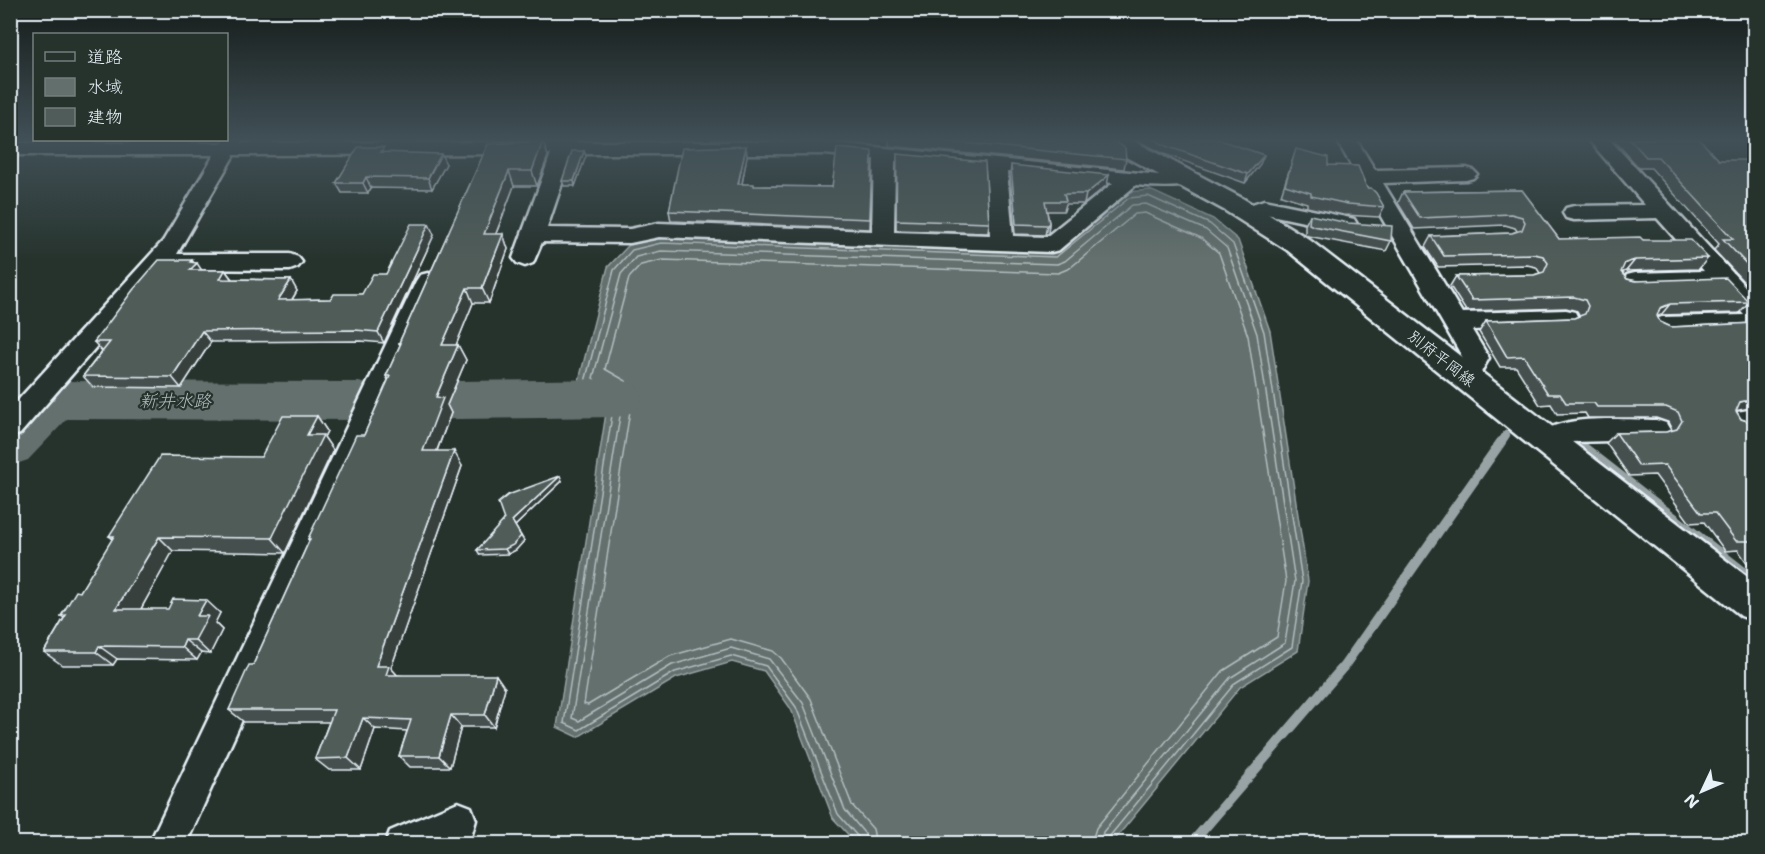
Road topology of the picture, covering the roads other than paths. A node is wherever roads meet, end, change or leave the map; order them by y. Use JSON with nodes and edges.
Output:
{"nodes":[{"id":1,"x":212,"y":179,"type":"edge"},
{"id":2,"x":553,"y":179,"type":"edge"},
{"id":3,"x":884,"y":179,"type":"edge"},
{"id":4,"x":997,"y":179,"type":"edge"},
{"id":5,"x":1131,"y":179,"type":"edge"},
{"id":6,"x":1140,"y":179,"type":"edge"},
{"id":7,"x":1186,"y":179,"type":"joint"},
{"id":8,"x":1369,"y":179,"type":"edge"},
{"id":9,"x":1634,"y":179,"type":"edge"},
{"id":10,"x":1663,"y":211,"type":"junction"},
{"id":11,"x":1248,"y":213,"type":"junction"},
{"id":12,"x":1574,"y":213,"type":"dead end"},
{"id":13,"x":1394,"y":231,"type":"junction"},
{"id":14,"x":533,"y":235,"type":"junction"},
{"id":15,"x":883,"y":238,"type":"junction"},
{"id":16,"x":1002,"y":243,"type":"junction"},
{"id":17,"x":439,"y":255,"type":"edge"},
{"id":18,"x":525,"y":258,"type":"dead end"},
{"id":19,"x":157,"y":261,"type":"junction"},
{"id":20,"x":290,"y":262,"type":"dead end"},
{"id":21,"x":1724,"y":278,"type":"junction"},
{"id":22,"x":1627,"y":281,"type":"edge"},
{"id":23,"x":1755,"y":311,"type":"edge"},
{"id":24,"x":1566,"y":318,"type":"edge"},
{"id":25,"x":1454,"y":322,"type":"junction"},
{"id":26,"x":1755,"y":323,"type":"edge"},
{"id":27,"x":1662,"y":326,"type":"edge"},
{"id":28,"x":1466,"y":376,"type":"junction"},
{"id":29,"x":10,"y":427,"type":"edge"},
{"id":30,"x":1656,"y":430,"type":"edge"},
{"id":31,"x":1548,"y":441,"type":"junction"},
{"id":32,"x":1755,"y":603,"type":"edge"},
{"id":33,"x":167,"y":843,"type":"edge"},
{"id":34,"x":403,"y":843,"type":"edge"},
{"id":35,"x":450,"y":843,"type":"edge"}],
"edges":[{"from":1,"to":19,"type":"street"},
{"from":2,"to":14,"type":"street"},
{"from":3,"to":15,"type":"street"},
{"from":4,"to":16,"type":"street"},
{"from":5,"to":16,"type":"street"},
{"from":6,"to":7,"type":"street"},
{"from":7,"to":11,"type":"main road","name":"別府平岡線"},
{"from":8,"to":13,"type":"street"},
{"from":9,"to":10,"type":"street"},
{"from":10,"to":12,"type":"street"},
{"from":10,"to":21,"type":"street"},
{"from":11,"to":13,"type":"street"},
{"from":11,"to":28,"type":"main road","name":"別府平岡線"},
{"from":13,"to":25,"type":"street"},
{"from":14,"to":15,"type":"street"},
{"from":14,"to":18,"type":"street"},
{"from":15,"to":16,"type":"street"},
{"from":17,"to":33,"type":"street"},
{"from":19,"to":20,"type":"street"},
{"from":19,"to":29,"type":"street"},
{"from":21,"to":22,"type":"street"},
{"from":21,"to":23,"type":"street"},
{"from":24,"to":25,"type":"street"},
{"from":25,"to":28,"type":"street"},
{"from":26,"to":27,"type":"street"},
{"from":28,"to":31,"type":"main road","name":"別府平岡線"},
{"from":30,"to":31,"type":"street"},
{"from":31,"to":32,"type":"main road","name":"別府平岡線"},
{"from":34,"to":35,"type":"street"}]}
